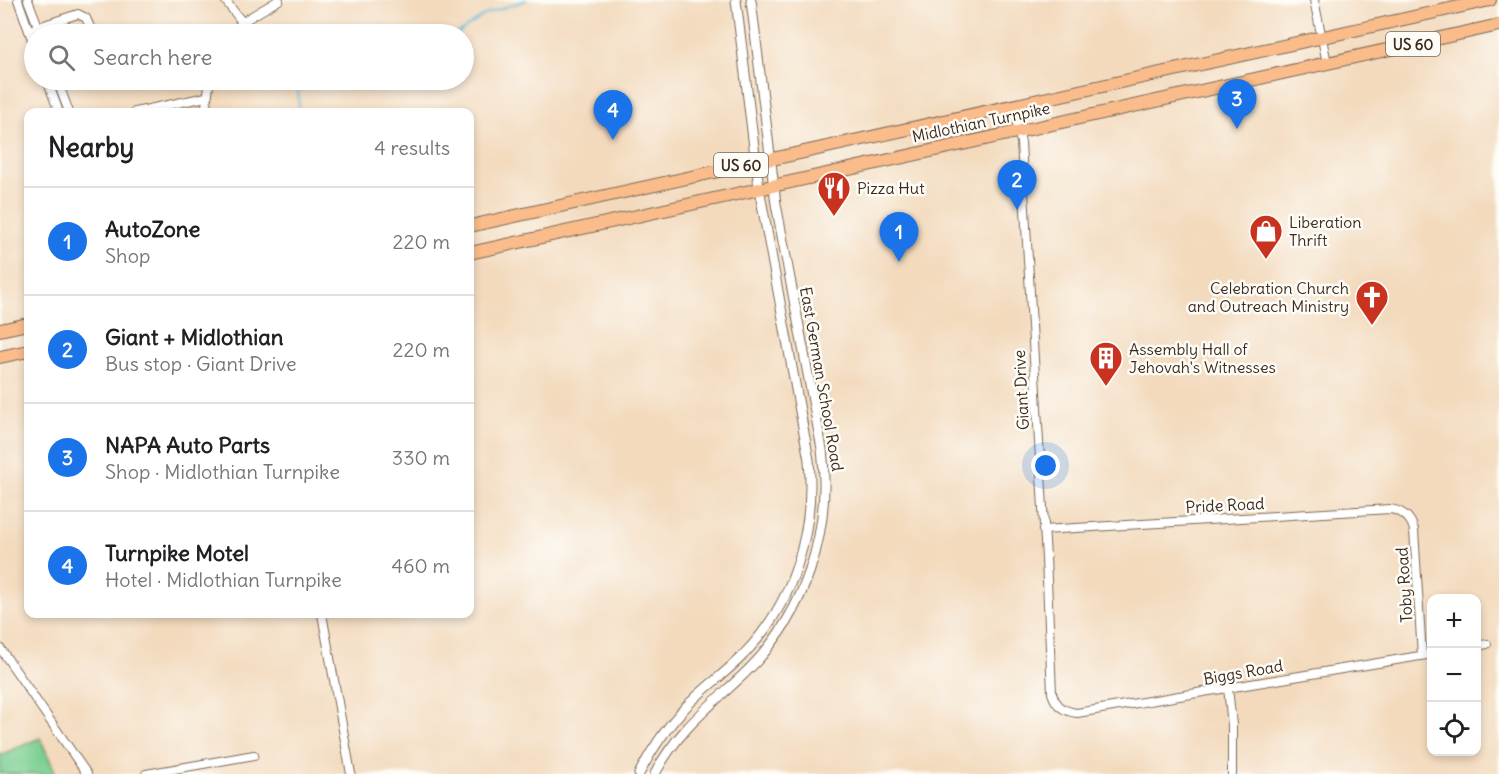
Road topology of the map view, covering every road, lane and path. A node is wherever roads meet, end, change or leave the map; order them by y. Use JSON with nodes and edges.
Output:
{"nodes":[{"id":1,"x":18,"y":0,"type":"edge"},
{"id":2,"x":28,"y":0,"type":"edge"},
{"id":3,"x":225,"y":0,"type":"edge"},
{"id":4,"x":279,"y":0,"type":"edge"},
{"id":5,"x":736,"y":0,"type":"edge"},
{"id":6,"x":751,"y":0,"type":"edge"},
{"id":7,"x":1314,"y":0,"type":"edge"},
{"id":8,"x":1490,"y":0,"type":"edge"},
{"id":9,"x":242,"y":22,"type":"joint"},
{"id":10,"x":27,"y":24,"type":"edge"},
{"id":11,"x":37,"y":24,"type":"edge"},
{"id":12,"x":55,"y":24,"type":"edge"},
{"id":13,"x":89,"y":24,"type":"edge"},
{"id":14,"x":1499,"y":25,"type":"edge"},
{"id":15,"x":1322,"y":36,"type":"junction"},
{"id":16,"x":1327,"y":63,"type":"junction"},
{"id":17,"x":51,"y":90,"type":"edge"},
{"id":18,"x":61,"y":90,"type":"edge"},
{"id":19,"x":208,"y":90,"type":"edge"},
{"id":20,"x":206,"y":97,"type":"junction"},
{"id":21,"x":1013,"y":105,"type":"junction"},
{"id":22,"x":58,"y":108,"type":"edge"},
{"id":23,"x":68,"y":108,"type":"edge"},
{"id":24,"x":154,"y":108,"type":"edge"},
{"id":25,"x":205,"y":108,"type":"edge"},
{"id":26,"x":1019,"y":131,"type":"junction"},
{"id":27,"x":770,"y":159,"type":"junction"},
{"id":28,"x":755,"y":162,"type":"junction"},
{"id":29,"x":774,"y":185,"type":"junction"},
{"id":30,"x":759,"y":188,"type":"junction"},
{"id":31,"x":474,"y":225,"type":"edge"},
{"id":32,"x":474,"y":252,"type":"edge"},
{"id":33,"x":24,"y":325,"type":"edge"},
{"id":34,"x":0,"y":330,"type":"edge"},
{"id":35,"x":24,"y":352,"type":"edge"},
{"id":36,"x":0,"y":357,"type":"edge"},
{"id":37,"x":816,"y":417,"type":"junction"},
{"id":38,"x":802,"y":419,"type":"junction"},
{"id":39,"x":1407,"y":516,"type":"joint"},
{"id":40,"x":1043,"y":530,"type":"junction"},
{"id":41,"x":323,"y":618,"type":"edge"},
{"id":42,"x":1487,"y":644,"type":"dead end"},
{"id":43,"x":1481,"y":645,"type":"edge"},
{"id":44,"x":0,"y":648,"type":"edge"},
{"id":45,"x":1427,"y":654,"type":"edge"},
{"id":46,"x":1422,"y":655,"type":"junction"},
{"id":47,"x":1228,"y":688,"type":"junction"},
{"id":48,"x":1059,"y":707,"type":"joint"},
{"id":49,"x":254,"y":754,"type":"dead end"},
{"id":50,"x":87,"y":774,"type":"edge"},
{"id":51,"x":146,"y":774,"type":"edge"},
{"id":52,"x":351,"y":774,"type":"edge"},
{"id":53,"x":639,"y":774,"type":"edge"},
{"id":54,"x":655,"y":774,"type":"edge"},
{"id":55,"x":1232,"y":774,"type":"edge"}],
"edges":[{"from":1,"to":10,"type":"street"},
{"from":2,"to":11,"type":"street"},
{"from":3,"to":9,"type":"street"},
{"from":4,"to":9,"type":"street"},
{"from":5,"to":28,"type":"street","name":"East German School Road"},
{"from":6,"to":27,"type":"street","name":"East German School Road"},
{"from":7,"to":15,"type":"street"},
{"from":8,"to":15,"type":"main road","name":"Midlothian Turnpike","number":"US 60"},
{"from":12,"to":13,"type":"street"},
{"from":14,"to":16,"type":"main road","name":"Midlothian Turnpike","number":"US 60"},
{"from":15,"to":16,"type":"street"},
{"from":15,"to":21,"type":"main road","name":"Midlothian Turnpike","number":"US 60"},
{"from":16,"to":26,"type":"main road","name":"Midlothian Turnpike","number":"US 60"},
{"from":17,"to":22,"type":"street"},
{"from":18,"to":23,"type":"street"},
{"from":19,"to":20,"type":"street"},
{"from":20,"to":24,"type":"street"},
{"from":20,"to":25,"type":"street"},
{"from":21,"to":26,"type":"street","name":"Giant Drive"},
{"from":21,"to":27,"type":"main road","name":"Midlothian Turnpike","number":"US 60"},
{"from":26,"to":29,"type":"main road","name":"Midlothian Turnpike","number":"US 60"},
{"from":26,"to":40,"type":"street","name":"Giant Drive"},
{"from":27,"to":28,"type":"main road","name":"Midlothian Turnpike","number":"US 60"},
{"from":27,"to":29,"type":"street","name":"East German School Road"},
{"from":28,"to":30,"type":"street","name":"East German School Road"},
{"from":28,"to":31,"type":"main road","name":"Midlothian Turnpike","number":"US 60"},
{"from":29,"to":30,"type":"main road","name":"Midlothian Turnpike","number":"US 60"},
{"from":29,"to":37,"type":"street","name":"East German School Road"},
{"from":30,"to":32,"type":"main road","name":"Midlothian Turnpike","number":"US 60"},
{"from":30,"to":38,"type":"street","name":"East German School Road"},
{"from":33,"to":34,"type":"main road"},
{"from":35,"to":36,"type":"main road"},
{"from":37,"to":38,"type":"street"},
{"from":37,"to":54,"type":"street","name":"East German School Road"},
{"from":38,"to":53,"type":"street","name":"East German School Road"},
{"from":39,"to":40,"type":"street","name":"Pride Road"},
{"from":39,"to":46,"type":"street","name":"Toby Road"},
{"from":40,"to":48,"type":"street","name":"Giant Drive"},
{"from":41,"to":52,"type":"street"},
{"from":42,"to":43,"type":"street"},
{"from":44,"to":50,"type":"street"},
{"from":45,"to":46,"type":"street","name":"Biggs Road"},
{"from":46,"to":47,"type":"street","name":"Biggs Road"},
{"from":47,"to":48,"type":"street","name":"Biggs Road"},
{"from":47,"to":55,"type":"street"},
{"from":49,"to":51,"type":"street"}]}
